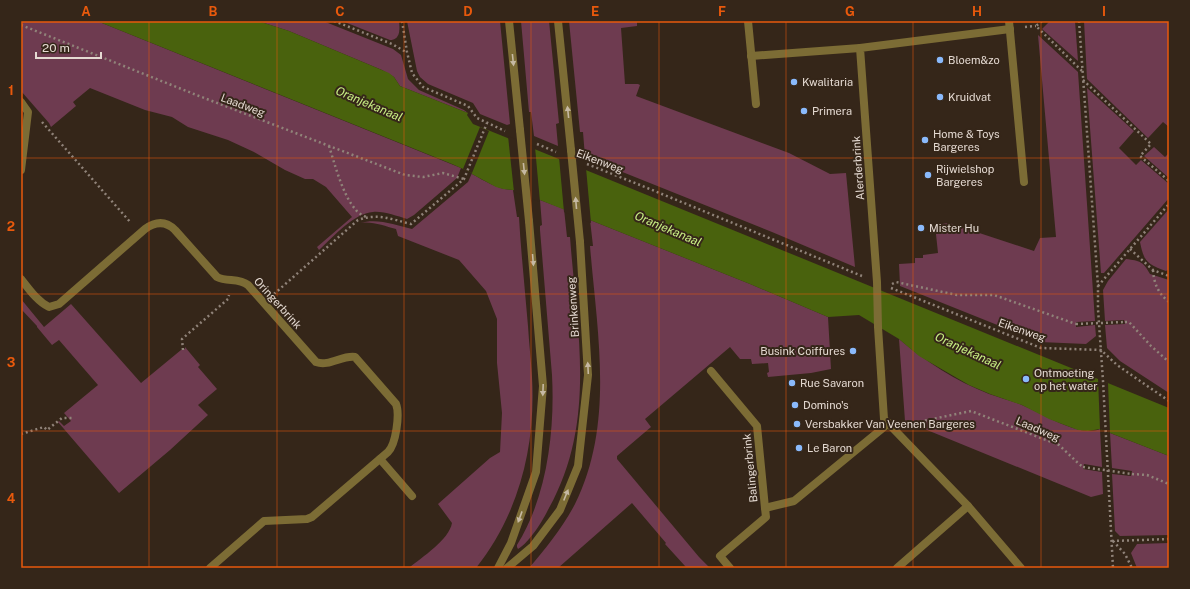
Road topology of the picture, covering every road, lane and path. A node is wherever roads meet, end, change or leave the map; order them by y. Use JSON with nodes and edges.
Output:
{"nodes":[{"id":1,"x":334,"y":21,"type":"edge"},
{"id":2,"x":402,"y":21,"type":"edge"},
{"id":3,"x":509,"y":21,"type":"edge"},
{"id":4,"x":558,"y":21,"type":"edge"},
{"id":5,"x":748,"y":21,"type":"edge"},
{"id":6,"x":1042,"y":21,"type":"edge"},
{"id":7,"x":1079,"y":21,"type":"edge"},
{"id":8,"x":21,"y":25,"type":"edge"},
{"id":9,"x":1010,"y":25,"type":"edge"},
{"id":10,"x":860,"y":48,"type":"junction"},
{"id":11,"x":407,"y":52,"type":"junction"},
{"id":12,"x":751,"y":56,"type":"junction"},
{"id":13,"x":1082,"y":71,"type":"junction"},
{"id":14,"x":1083,"y":80,"type":"junction"},
{"id":15,"x":21,"y":102,"type":"edge"},
{"id":16,"x":756,"y":104,"type":"dead end"},
{"id":17,"x":28,"y":112,"type":"junction"},
{"id":18,"x":487,"y":123,"type":"junction"},
{"id":19,"x":511,"y":133,"type":"dead end"},
{"id":20,"x":531,"y":142,"type":"dead end"},
{"id":21,"x":329,"y":146,"type":"junction"},
{"id":22,"x":558,"y":153,"type":"dead end"},
{"id":23,"x":580,"y":162,"type":"dead end"},
{"id":24,"x":21,"y":170,"type":"edge"},
{"id":25,"x":464,"y":179,"type":"junction"},
{"id":26,"x":1169,"y":181,"type":"edge"},
{"id":27,"x":1024,"y":182,"type":"dead end"},
{"id":28,"x":1169,"y":204,"type":"edge"},
{"id":29,"x":366,"y":217,"type":"junction"},
{"id":30,"x":140,"y":234,"type":"junction"},
{"id":31,"x":1130,"y":249,"type":"junction"},
{"id":32,"x":1153,"y":270,"type":"junction"},
{"id":33,"x":1169,"y":276,"type":"edge"},
{"id":34,"x":21,"y":279,"type":"edge"},
{"id":35,"x":232,"y":280,"type":"junction"},
{"id":36,"x":880,"y":285,"type":"junction"},
{"id":37,"x":1098,"y":286,"type":"junction"},
{"id":38,"x":264,"y":302,"type":"junction"},
{"id":39,"x":1169,"y":302,"type":"edge"},
{"id":40,"x":183,"y":350,"type":"dead end"},
{"id":41,"x":1101,"y":350,"type":"junction"},
{"id":42,"x":1169,"y":362,"type":"edge"},
{"id":43,"x":711,"y":371,"type":"dead end"},
{"id":44,"x":1169,"y":401,"type":"edge"},
{"id":45,"x":72,"y":418,"type":"dead end"},
{"id":46,"x":889,"y":423,"type":"junction"},
{"id":47,"x":897,"y":432,"type":"junction"},
{"id":48,"x":21,"y":434,"type":"edge"},
{"id":49,"x":380,"y":459,"type":"junction"},
{"id":50,"x":1169,"y":484,"type":"edge"},
{"id":51,"x":412,"y":496,"type":"dead end"},
{"id":52,"x":968,"y":506,"type":"junction"},
{"id":53,"x":765,"y":508,"type":"junction"},
{"id":54,"x":1169,"y":539,"type":"edge"},
{"id":55,"x":1112,"y":541,"type":"junction"},
{"id":56,"x":210,"y":568,"type":"edge"},
{"id":57,"x":498,"y":568,"type":"edge"},
{"id":58,"x":507,"y":568,"type":"edge"},
{"id":59,"x":730,"y":568,"type":"edge"},
{"id":60,"x":897,"y":568,"type":"edge"},
{"id":61,"x":1021,"y":568,"type":"edge"},
{"id":62,"x":1113,"y":568,"type":"edge"},
{"id":63,"x":1132,"y":568,"type":"edge"}],
"edges":[{"from":1,"to":11,"type":"path"},
{"from":2,"to":11,"type":"path"},
{"from":3,"to":57,"type":"street","one_way":true,"bridge":true},
{"from":58,"to":4,"type":"street","name":"Brinkenweg","one_way":true,"bridge":true},
{"from":5,"to":12,"type":"street"},
{"from":6,"to":13,"type":"path"},
{"from":7,"to":13,"type":"path"},
{"from":8,"to":21,"type":"path","name":"Laadweg"},
{"from":9,"to":10,"type":"street"},
{"from":9,"to":27,"type":"street"},
{"from":10,"to":12,"type":"street"},
{"from":10,"to":36,"type":"street","name":"Alerderbrink"},
{"from":11,"to":18,"type":"path"},
{"from":12,"to":16,"type":"street"},
{"from":13,"to":14,"type":"path"},
{"from":14,"to":26,"type":"path"},
{"from":14,"to":37,"type":"path"},
{"from":15,"to":17,"type":"street"},
{"from":17,"to":24,"type":"street"},
{"from":17,"to":30,"type":"path"},
{"from":18,"to":19,"type":"path"},
{"from":18,"to":25,"type":"path"},
{"from":20,"to":22,"type":"path"},
{"from":21,"to":25,"type":"path","name":"Laadweg"},
{"from":21,"to":29,"type":"path"},
{"from":23,"to":36,"type":"path","name":"Eikenweg"},
{"from":25,"to":29,"type":"path"},
{"from":28,"to":31,"type":"path"},
{"from":29,"to":38,"type":"path"},
{"from":30,"to":34,"type":"street","name":"Oringerbrink"},
{"from":30,"to":35,"type":"street","name":"Oringerbrink"},
{"from":31,"to":32,"type":"path"},
{"from":31,"to":37,"type":"path"},
{"from":32,"to":33,"type":"path"},
{"from":32,"to":39,"type":"path"},
{"from":35,"to":38,"type":"street","name":"Oringerbrink"},
{"from":35,"to":40,"type":"path"},
{"from":36,"to":41,"type":"path","name":"Eikenweg"},
{"from":36,"to":42,"type":"path","name":"Eikenweg","bridge":true},
{"from":36,"to":46,"type":"street","name":"Alerderbrink"},
{"from":37,"to":41,"type":"path"},
{"from":38,"to":49,"type":"street","name":"Oringerbrink"},
{"from":41,"to":44,"type":"path"},
{"from":41,"to":55,"type":"path"},
{"from":43,"to":53,"type":"street","name":"Balingerbrink"},
{"from":45,"to":48,"type":"path"},
{"from":46,"to":47,"type":"street"},
{"from":46,"to":53,"type":"street","name":"Balingerbrink"},
{"from":47,"to":50,"type":"path","name":"Laadweg","bridge":true},
{"from":47,"to":52,"type":"street"},
{"from":49,"to":51,"type":"street"},
{"from":49,"to":56,"type":"street","name":"Oringerbrink"},
{"from":52,"to":60,"type":"street"},
{"from":52,"to":61,"type":"street"},
{"from":53,"to":59,"type":"street","name":"Balingerbrink"},
{"from":54,"to":55,"type":"path"},
{"from":55,"to":62,"type":"path"},
{"from":55,"to":63,"type":"path"}]}
